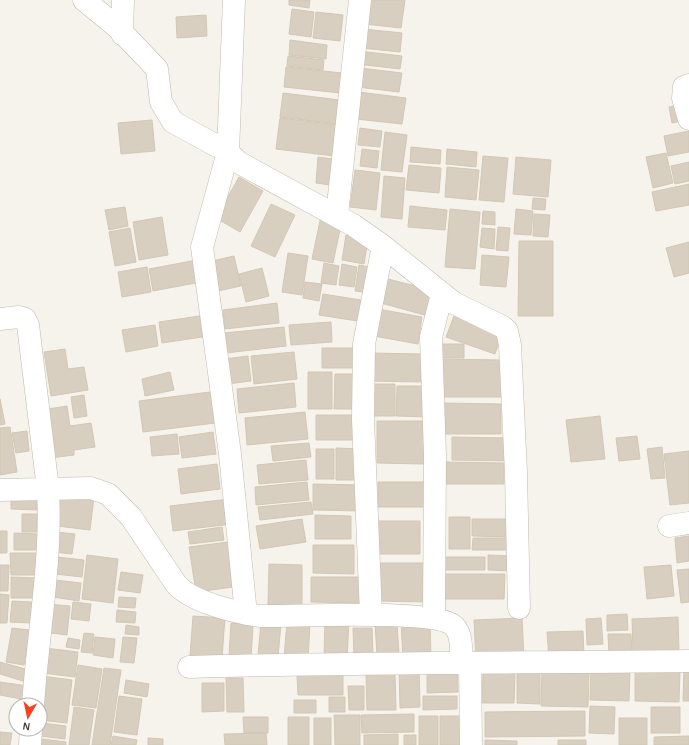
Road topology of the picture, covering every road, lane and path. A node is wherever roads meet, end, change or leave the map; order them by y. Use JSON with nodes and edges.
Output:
{"nodes":[{"id":1,"x":84,"y":0,"type":"edge"},
{"id":2,"x":123,"y":0,"type":"edge"},
{"id":3,"x":234,"y":0,"type":"edge"},
{"id":4,"x":360,"y":0,"type":"edge"},
{"id":5,"x":122,"y":34,"type":"junction"},
{"id":6,"x":689,"y":85,"type":"edge"},
{"id":7,"x":689,"y":119,"type":"edge"},
{"id":8,"x":228,"y":152,"type":"junction"},
{"id":9,"x":337,"y":215,"type":"junction"},
{"id":10,"x":383,"y":246,"type":"junction"},
{"id":11,"x":442,"y":294,"type":"junction"},
{"id":12,"x":0,"y":319,"type":"edge"},
{"id":13,"x":0,"y":490,"type":"edge"},
{"id":14,"x":48,"y":490,"type":"junction"},
{"id":15,"x":519,"y":608,"type":"dead end"},
{"id":16,"x":246,"y":614,"type":"junction"},
{"id":17,"x":371,"y":615,"type":"junction"},
{"id":18,"x":434,"y":618,"type":"junction"},
{"id":19,"x":689,"y":661,"type":"edge"},
{"id":20,"x":465,"y":664,"type":"junction"},
{"id":21,"x":189,"y":667,"type":"dead end"},
{"id":22,"x":34,"y":697,"type":"edge"},
{"id":23,"x":471,"y":745,"type":"edge"}],
"edges":[{"from":1,"to":5,"type":"street"},
{"from":2,"to":5,"type":"street"},
{"from":3,"to":8,"type":"street"},
{"from":4,"to":9,"type":"street"},
{"from":5,"to":8,"type":"street"},
{"from":6,"to":7,"type":"street"},
{"from":8,"to":9,"type":"street"},
{"from":8,"to":16,"type":"street"},
{"from":9,"to":10,"type":"street"},
{"from":10,"to":11,"type":"street"},
{"from":10,"to":17,"type":"street"},
{"from":11,"to":15,"type":"street"},
{"from":11,"to":18,"type":"street"},
{"from":12,"to":14,"type":"street"},
{"from":13,"to":14,"type":"street"},
{"from":14,"to":16,"type":"street"},
{"from":14,"to":22,"type":"street"},
{"from":16,"to":17,"type":"street"},
{"from":17,"to":18,"type":"street"},
{"from":18,"to":20,"type":"street"},
{"from":19,"to":20,"type":"street"},
{"from":20,"to":21,"type":"street"},
{"from":20,"to":23,"type":"street"}]}
